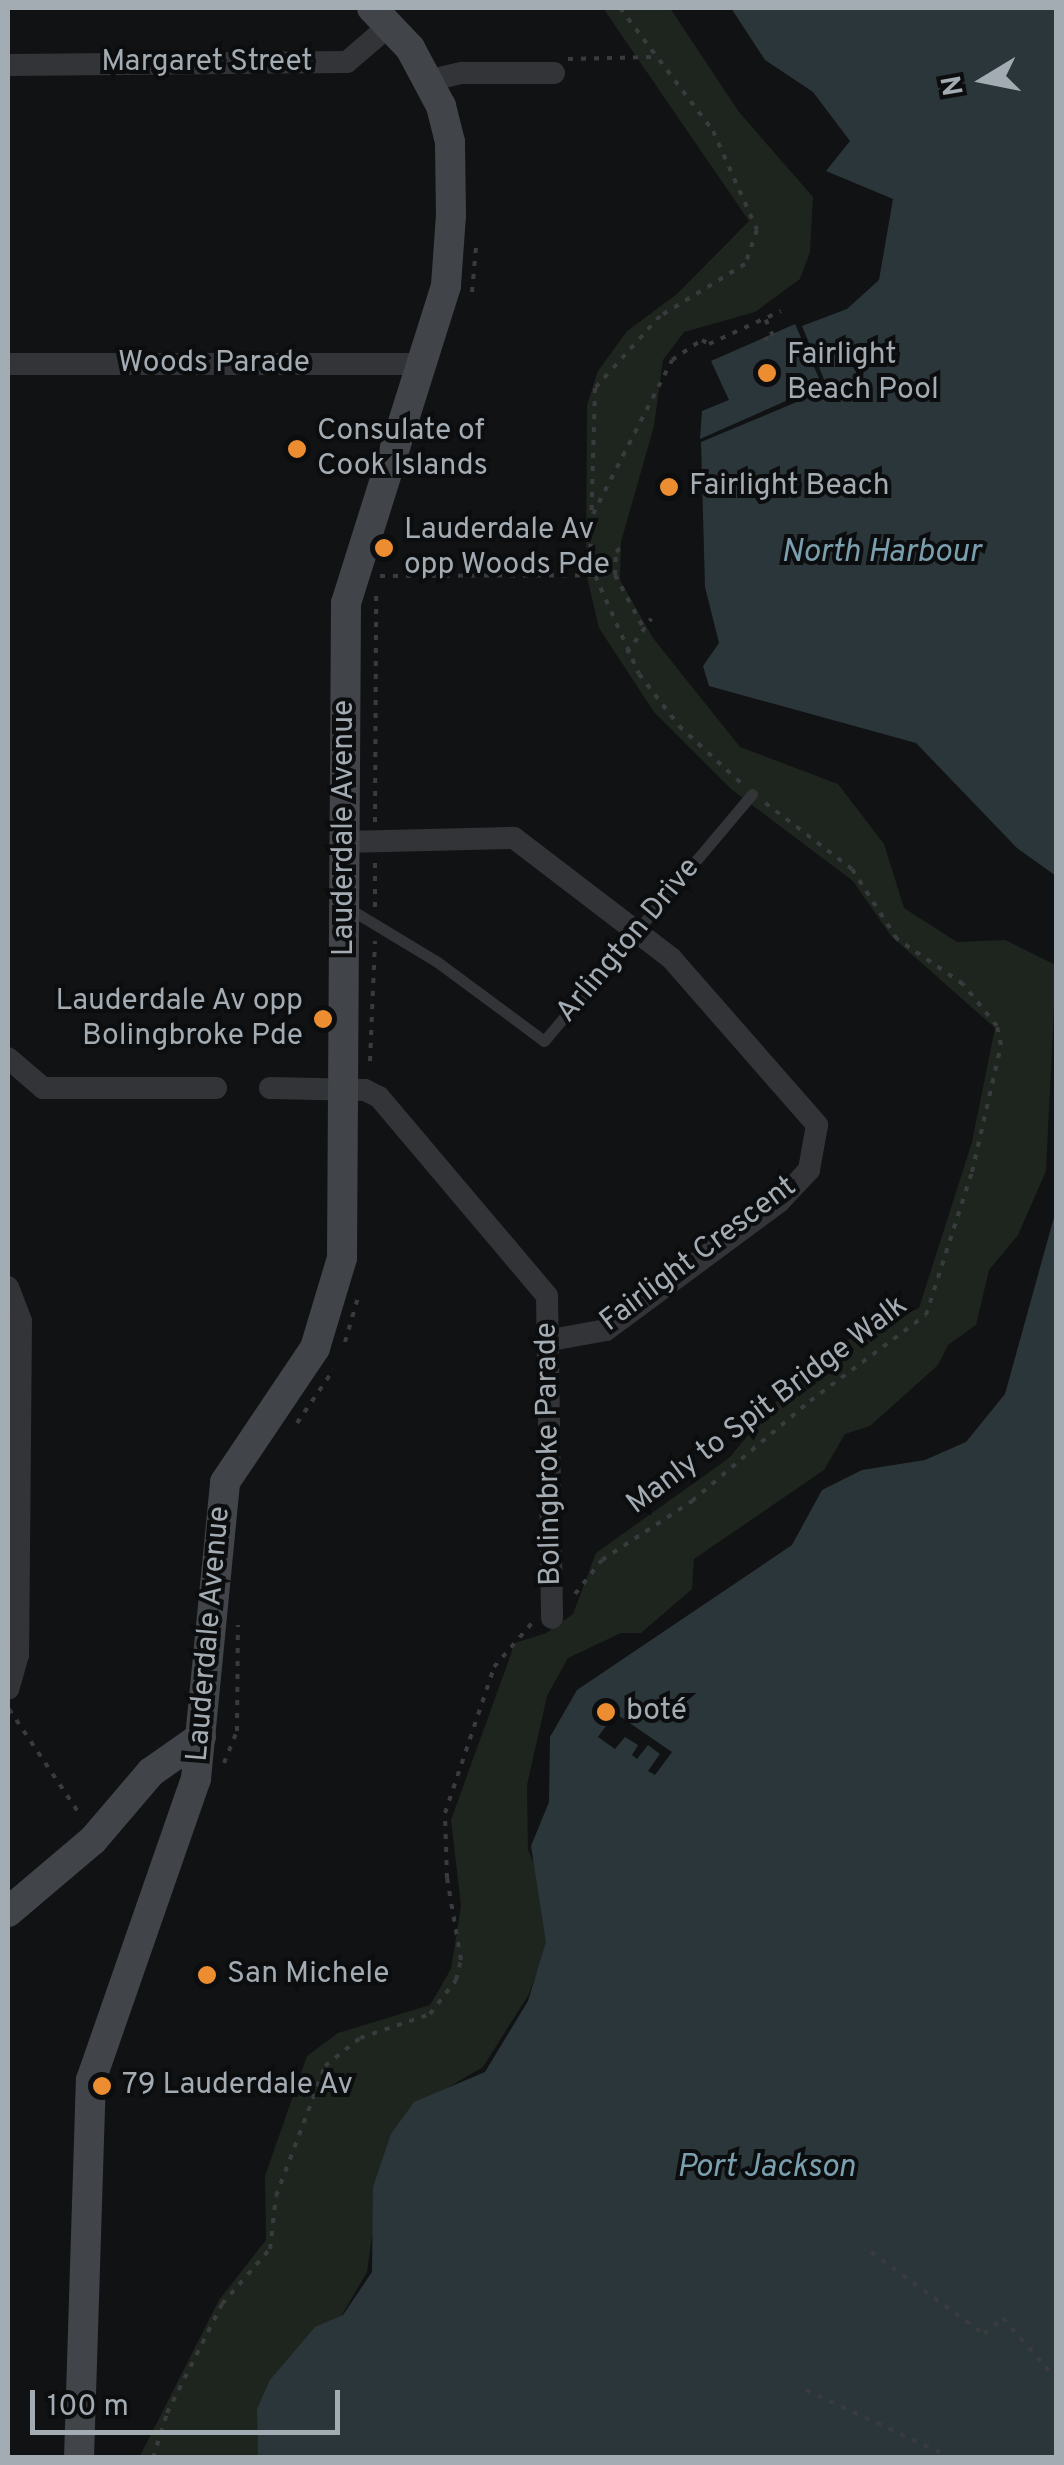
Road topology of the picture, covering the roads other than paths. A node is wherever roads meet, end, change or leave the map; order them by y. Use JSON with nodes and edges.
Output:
{"nodes":[{"id":1,"x":382,"y":16,"type":"edge"},
{"id":2,"x":8,"y":65,"type":"edge"},
{"id":3,"x":554,"y":73,"type":"road end"},
{"id":4,"x":431,"y":80,"type":"junction"},
{"id":5,"x":8,"y":364,"type":"edge"},
{"id":6,"x":421,"y":364,"type":"junction"},
{"id":7,"x":752,"y":794,"type":"road end"},
{"id":8,"x":345,"y":842,"type":"junction"},
{"id":9,"x":360,"y":906,"type":"junction"},
{"id":10,"x":636,"y":932,"type":"junction"},
{"id":11,"x":8,"y":1058,"type":"edge"},
{"id":12,"x":216,"y":1088,"type":"dead end"},
{"id":13,"x":270,"y":1088,"type":"dead end"},
{"id":14,"x":345,"y":1088,"type":"junction"},
{"id":15,"x":8,"y":1287,"type":"edge"},
{"id":16,"x":551,"y":1340,"type":"junction"},
{"id":17,"x":14,"y":1491,"type":"edge"},
{"id":18,"x":552,"y":1618,"type":"road end"},
{"id":19,"x":8,"y":1689,"type":"edge"},
{"id":20,"x":201,"y":1736,"type":"junction"},
{"id":21,"x":8,"y":1912,"type":"edge"},
{"id":22,"x":79,"y":2458,"type":"edge"}],
"edges":[{"from":1,"to":2,"type":"street","name":"Margaret Street"},
{"from":1,"to":4,"type":"main road","name":"Lauderdale Avenue"},
{"from":3,"to":4,"type":"street"},
{"from":4,"to":6,"type":"main road","name":"Lauderdale Avenue"},
{"from":5,"to":6,"type":"street","name":"Woods Parade"},
{"from":6,"to":8,"type":"main road","name":"Lauderdale Avenue"},
{"from":7,"to":10,"type":"lane","name":"Arlington Drive"},
{"from":8,"to":9,"type":"main road","name":"Lauderdale Avenue"},
{"from":8,"to":10,"type":"street","name":"Fairlight Crescent"},
{"from":9,"to":10,"type":"lane","name":"Arlington Drive"},
{"from":9,"to":14,"type":"main road","name":"Lauderdale Avenue"},
{"from":10,"to":16,"type":"street","name":"Fairlight Crescent"},
{"from":11,"to":12,"type":"street"},
{"from":13,"to":14,"type":"street","name":"Bolingbroke Parade"},
{"from":14,"to":16,"type":"street","name":"Bolingbroke Parade"},
{"from":14,"to":20,"type":"main road","name":"Lauderdale Avenue"},
{"from":15,"to":17,"type":"street"},
{"from":16,"to":18,"type":"street","name":"Bolingbroke Parade"},
{"from":17,"to":19,"type":"street"},
{"from":20,"to":21,"type":"main road"},
{"from":20,"to":22,"type":"main road","name":"Lauderdale Avenue"}]}
